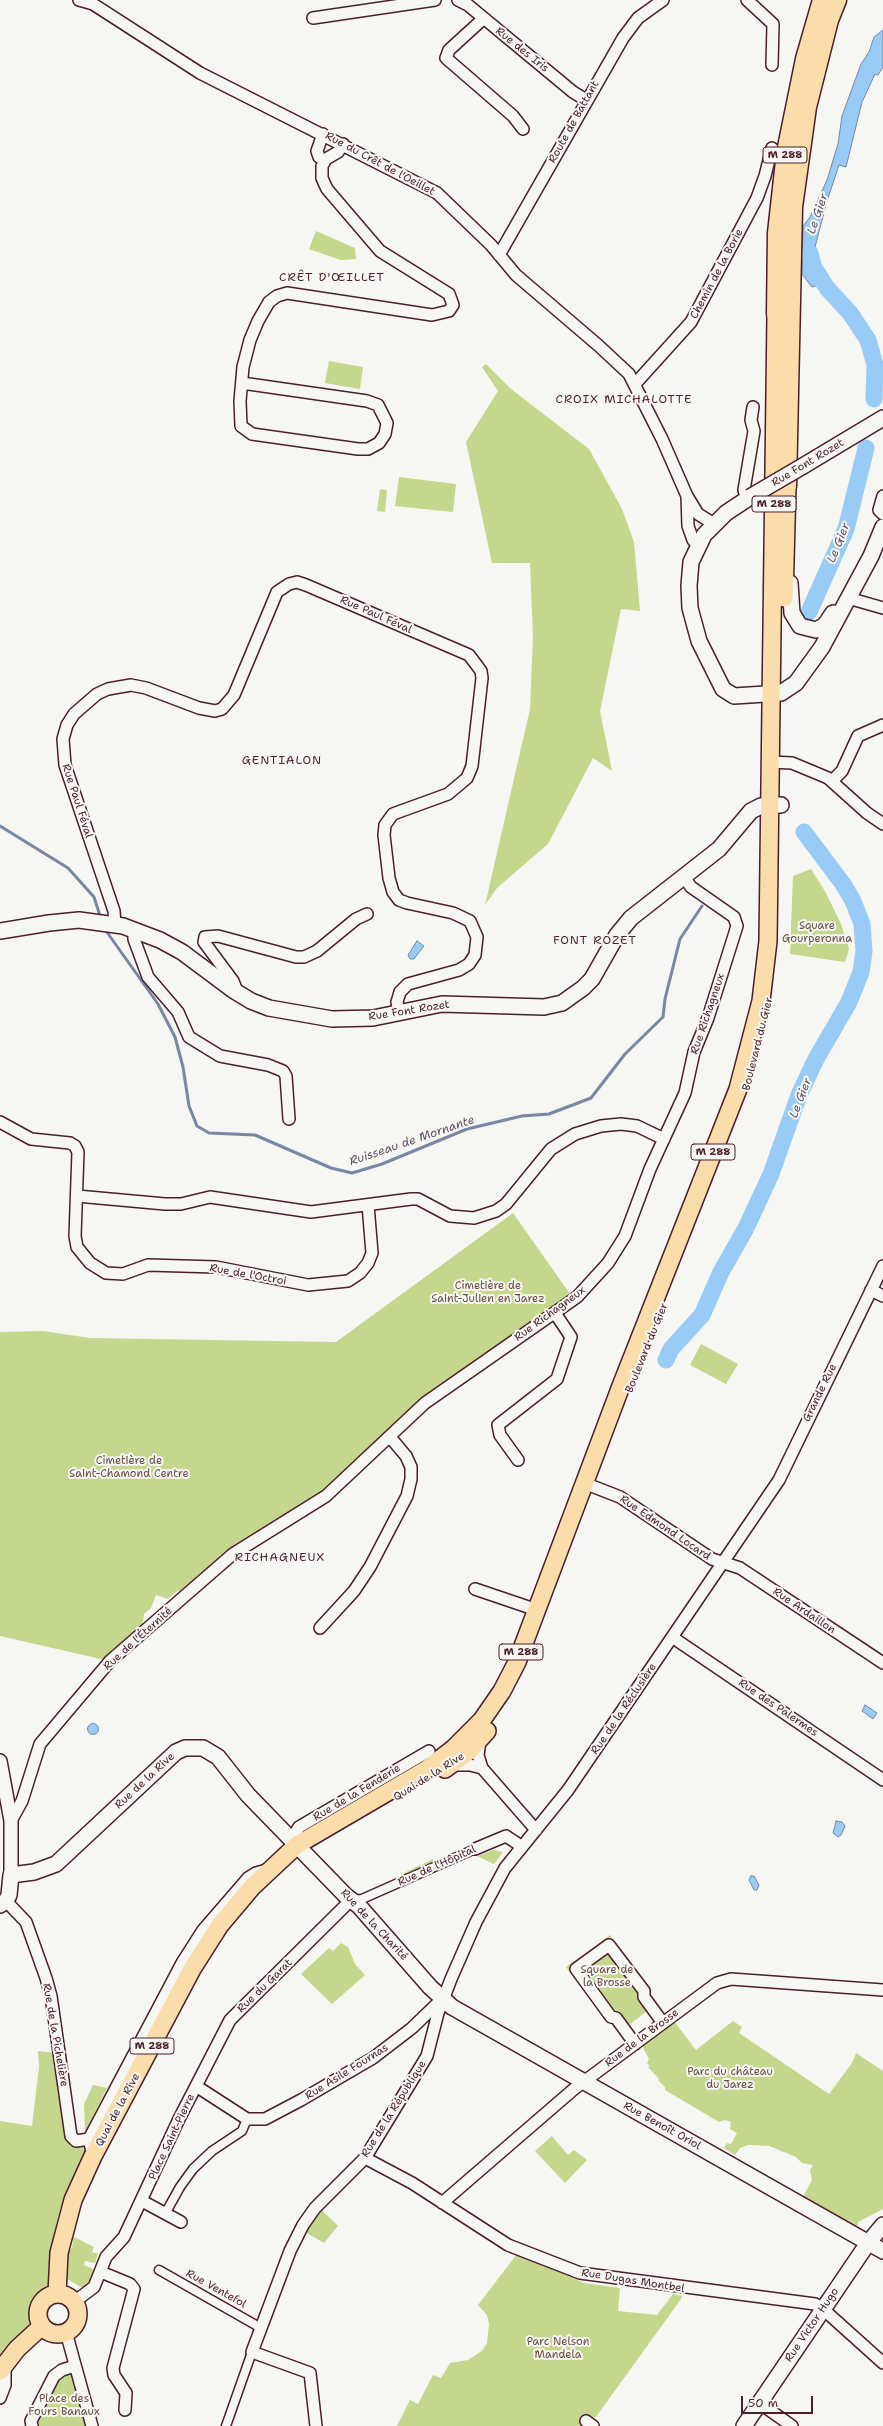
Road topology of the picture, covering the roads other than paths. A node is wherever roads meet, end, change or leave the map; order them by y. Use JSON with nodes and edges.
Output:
{"nodes":[{"id":1,"x":79,"y":0,"type":"edge"},
{"id":2,"x":435,"y":0,"type":"edge"},
{"id":3,"x":458,"y":0,"type":"edge"},
{"id":4,"x":663,"y":0,"type":"edge"},
{"id":5,"x":747,"y":0,"type":"edge"},
{"id":6,"x":822,"y":0,"type":"edge"},
{"id":7,"x":837,"y":0,"type":"edge"},
{"id":8,"x":313,"y":18,"type":"dead end"},
{"id":9,"x":484,"y":19,"type":"junction"},
{"id":10,"x":772,"y":65,"type":"dead end"},
{"id":11,"x":586,"y":100,"type":"junction"},
{"id":12,"x":523,"y":129,"type":"dead end"},
{"id":13,"x":323,"y":134,"type":"junction"},
{"id":14,"x":343,"y":144,"type":"junction"},
{"id":15,"x":772,"y":148,"type":"dead end"},
{"id":16,"x":324,"y":162,"type":"junction"},
{"id":17,"x":499,"y":255,"type":"junction"},
{"id":18,"x":776,"y":314,"type":"joint"},
{"id":19,"x":242,"y":383,"type":"junction"},
{"id":20,"x":635,"y":384,"type":"junction"},
{"id":21,"x":753,"y":407,"type":"dead end"},
{"id":22,"x":883,"y":418,"type":"edge"},
{"id":23,"x":787,"y":486,"type":"joint"},
{"id":24,"x":687,"y":496,"type":"junction"},
{"id":25,"x":883,"y":496,"type":"edge"},
{"id":26,"x":748,"y":498,"type":"junction"},
{"id":27,"x":787,"y":504,"type":"junction"},
{"id":28,"x":883,"y":514,"type":"edge"},
{"id":29,"x":883,"y":523,"type":"edge"},
{"id":30,"x":714,"y":524,"type":"junction"},
{"id":31,"x":883,"y":527,"type":"edge"},
{"id":32,"x":698,"y":545,"type":"junction"},
{"id":33,"x":854,"y":571,"type":"junction"},
{"id":34,"x":848,"y":598,"type":"junction"},
{"id":35,"x":883,"y":608,"type":"edge"},
{"id":36,"x":776,"y":694,"type":"junction"},
{"id":37,"x":883,"y":725,"type":"edge"},
{"id":38,"x":776,"y":762,"type":"junction"},
{"id":39,"x":832,"y":781,"type":"junction"},
{"id":40,"x":775,"y":805,"type":"junction"},
{"id":41,"x":883,"y":824,"type":"edge"},
{"id":42,"x":684,"y":877,"type":"junction"},
{"id":43,"x":367,"y":914,"type":"dead end"},
{"id":44,"x":106,"y":924,"type":"junction"},
{"id":45,"x":134,"y":930,"type":"junction"},
{"id":46,"x":0,"y":931,"type":"edge"},
{"id":47,"x":232,"y":990,"type":"junction"},
{"id":48,"x":399,"y":1012,"type":"junction"},
{"id":49,"x":289,"y":1119,"type":"dead end"},
{"id":50,"x":0,"y":1122,"type":"edge"},
{"id":51,"x":664,"y":1139,"type":"junction"},
{"id":52,"x":77,"y":1196,"type":"junction"},
{"id":53,"x":368,"y":1205,"type":"junction"},
{"id":54,"x":883,"y":1266,"type":"edge"},
{"id":55,"x":871,"y":1290,"type":"junction"},
{"id":56,"x":883,"y":1296,"type":"edge"},
{"id":57,"x":555,"y":1313,"type":"junction"},
{"id":58,"x":390,"y":1437,"type":"junction"},
{"id":59,"x":518,"y":1460,"type":"dead end"},
{"id":60,"x":589,"y":1485,"type":"junction"},
{"id":61,"x":754,"y":1517,"type":"joint"},
{"id":62,"x":257,"y":1540,"type":"joint"},
{"id":63,"x":724,"y":1562,"type":"junction"},
{"id":64,"x":475,"y":1589,"type":"dead end"},
{"id":65,"x":537,"y":1610,"type":"junction"},
{"id":66,"x":320,"y":1628,"type":"dead end"},
{"id":67,"x":672,"y":1637,"type":"junction"},
{"id":68,"x":883,"y":1663,"type":"edge"},
{"id":69,"x":481,"y":1739,"type":"junction"},
{"id":70,"x":428,"y":1751,"type":"dead end"},
{"id":71,"x":0,"y":1761,"type":"edge"},
{"id":72,"x":452,"y":1765,"type":"junction"},
{"id":73,"x":482,"y":1768,"type":"junction"},
{"id":74,"x":883,"y":1780,"type":"edge"},
{"id":75,"x":11,"y":1821,"type":"junction"},
{"id":76,"x":536,"y":1830,"type":"junction"},
{"id":77,"x":297,"y":1846,"type":"junction"},
{"id":78,"x":521,"y":1846,"type":"junction"},
{"id":79,"x":475,"y":1850,"type":"joint"},
{"id":80,"x":266,"y":1873,"type":"junction"},
{"id":81,"x":11,"y":1875,"type":"junction"},
{"id":82,"x":3,"y":1900,"type":"edge"},
{"id":83,"x":351,"y":1900,"type":"junction"},
{"id":84,"x":214,"y":1938,"type":"junction"},
{"id":85,"x":883,"y":1990,"type":"edge"},
{"id":86,"x":442,"y":2000,"type":"junction"},
{"id":87,"x":663,"y":2023,"type":"junction"},
{"id":88,"x":635,"y":2044,"type":"junction"},
{"id":89,"x":584,"y":2081,"type":"junction"},
{"id":90,"x":196,"y":2086,"type":"junction"},
{"id":91,"x":247,"y":2119,"type":"junction"},
{"id":92,"x":89,"y":2139,"type":"junction"},
{"id":93,"x":93,"y":2156,"type":"junction"},
{"id":94,"x":365,"y":2158,"type":"junction"},
{"id":95,"x":142,"y":2201,"type":"junction"},
{"id":96,"x":442,"y":2203,"type":"junction"},
{"id":97,"x":165,"y":2214,"type":"junction"},
{"id":98,"x":180,"y":2222,"type":"dead end"},
{"id":99,"x":883,"y":2225,"type":"edge"},
{"id":100,"x":868,"y":2243,"type":"junction"},
{"id":101,"x":883,"y":2251,"type":"edge"},
{"id":102,"x":159,"y":2270,"type":"dead end"},
{"id":103,"x":101,"y":2272,"type":"junction"},
{"id":104,"x":58,"y":2294,"type":"junction"},
{"id":105,"x":74,"y":2302,"type":"junction"},
{"id":106,"x":823,"y":2308,"type":"junction"},
{"id":107,"x":42,"y":2326,"type":"junction"},
{"id":108,"x":261,"y":2328,"type":"junction"},
{"id":109,"x":66,"y":2332,"type":"junction"},
{"id":110,"x":252,"y":2352,"type":"junction"},
{"id":111,"x":883,"y":2363,"type":"edge"},
{"id":112,"x":75,"y":2366,"type":"junction"},
{"id":113,"x":2,"y":2368,"type":"edge"},
{"id":114,"x":0,"y":2398,"type":"edge"},
{"id":115,"x":758,"y":2402,"type":"junction"},
{"id":116,"x":125,"y":2410,"type":"dead end"},
{"id":117,"x":32,"y":2426,"type":"edge"},
{"id":118,"x":92,"y":2426,"type":"edge"},
{"id":119,"x":226,"y":2426,"type":"edge"},
{"id":120,"x":316,"y":2426,"type":"edge"},
{"id":121,"x":744,"y":2426,"type":"edge"},
{"id":122,"x":792,"y":2426,"type":"edge"}],
"edges":[{"from":1,"to":13,"type":"street","name":"Rue du Crêt de l'Oeillet"},
{"from":2,"to":8,"type":"street"},
{"from":3,"to":9,"type":"street","name":"Rue des Iris"},
{"from":4,"to":11,"type":"street","name":"Route de Battant"},
{"from":5,"to":10,"type":"street"},
{"from":6,"to":18,"type":"highway","number":"M 288"},
{"from":7,"to":23,"type":"highway","number":"M 288"},
{"from":9,"to":11,"type":"street","name":"Rue des Iris"},
{"from":9,"to":12,"type":"street"},
{"from":11,"to":17,"type":"street","name":"Route de Battant"},
{"from":13,"to":14,"type":"street","name":"Rue du Crêt de l'Oeillet"},
{"from":13,"to":16,"type":"street"},
{"from":14,"to":16,"type":"street"},
{"from":14,"to":17,"type":"street","name":"Rue du Crêt de l'Oeillet"},
{"from":15,"to":20,"type":"street","name":"Chemin de la Borie"},
{"from":16,"to":19,"type":"street"},
{"from":17,"to":20,"type":"street","name":"Rue du Crêt de l'Oeillet"},
{"from":18,"to":36,"type":"main road","number":"M 288"},
{"from":19,"to":19,"type":"street"},
{"from":20,"to":24,"type":"street","name":"Rue du Crêt de l'Oeillet"},
{"from":21,"to":26,"type":"street"},
{"from":22,"to":26,"type":"main road","name":"Rue Font Rozet","bridge":true},
{"from":23,"to":27,"type":"main road"},
{"from":24,"to":30,"type":"street","name":"Rue du Crêt de l'Oeillet"},
{"from":24,"to":32,"type":"street"},
{"from":25,"to":28,"type":"street"},
{"from":26,"to":30,"type":"main road","name":"Rue Font Rozet"},
{"from":27,"to":33,"type":"main road"},
{"from":27,"to":36,"type":"main road","number":"M 288"},
{"from":29,"to":33,"type":"main road"},
{"from":30,"to":32,"type":"main road"},
{"from":31,"to":34,"type":"main road"},
{"from":32,"to":36,"type":"main road"},
{"from":33,"to":34,"type":"main road"},
{"from":34,"to":35,"type":"street"},
{"from":34,"to":36,"type":"main road"},
{"from":36,"to":38,"type":"main road","name":"Boulevard du Gier","number":"M 288"},
{"from":37,"to":39,"type":"street"},
{"from":38,"to":39,"type":"street"},
{"from":38,"to":40,"type":"main road","name":"Boulevard du Gier","number":"M 288"},
{"from":39,"to":41,"type":"street"},
{"from":40,"to":42,"type":"main road","name":"Rue Font Rozet"},
{"from":40,"to":60,"type":"main road","name":"Boulevard du Gier","number":"M 288"},
{"from":42,"to":48,"type":"main road","name":"Rue Font Rozet"},
{"from":42,"to":51,"type":"street","name":"Rue Richagneux"},
{"from":43,"to":47,"type":"street"},
{"from":44,"to":45,"type":"main road","name":"Rue Font Rozet"},
{"from":44,"to":46,"type":"main road","name":"Rue Font Rozet"},
{"from":44,"to":48,"type":"street","name":"Rue Paul Féval"},
{"from":45,"to":47,"type":"main road","name":"Rue Font Rozet"},
{"from":45,"to":49,"type":"street"},
{"from":47,"to":48,"type":"main road","name":"Rue Font Rozet"},
{"from":50,"to":52,"type":"street","name":"Rue de l'Octroi"},
{"from":51,"to":53,"type":"street"},
{"from":51,"to":57,"type":"street","name":"Rue Richagneux"},
{"from":52,"to":53,"type":"street"},
{"from":52,"to":53,"type":"street","name":"Rue de l'Octroi"},
{"from":54,"to":55,"type":"street","name":"Grande Rue"},
{"from":55,"to":56,"type":"street"},
{"from":55,"to":61,"type":"street","name":"Grande Rue"},
{"from":57,"to":58,"type":"street","name":"Rue Richagneux"},
{"from":57,"to":59,"type":"street"},
{"from":58,"to":62,"type":"street","name":"Rue Richagneux"},
{"from":58,"to":66,"type":"street"},
{"from":60,"to":63,"type":"street","name":"Rue Edmond Locard"},
{"from":60,"to":65,"type":"main road","name":"Quai de la Rive","number":"M 288"},
{"from":60,"to":69,"type":"main road","name":"Quai de la Rive","number":"M 288"},
{"from":61,"to":63,"type":"street","name":"Rue de la Réclusière"},
{"from":62,"to":75,"type":"street","name":"Rue de l'Éternité"},
{"from":63,"to":67,"type":"street","name":"Rue de la Réclusière"},
{"from":63,"to":68,"type":"street","name":"Rue Ardaillon"},
{"from":64,"to":65,"type":"street"},
{"from":65,"to":77,"type":"main road","name":"Quai de la Rive","number":"M 288"},
{"from":67,"to":74,"type":"street","name":"Rue des Palermes"},
{"from":67,"to":76,"type":"street","name":"Rue de la Réclusière"},
{"from":69,"to":72,"type":"main road","name":"Quai de la Rive","number":"M 288"},
{"from":69,"to":73,"type":"street"},
{"from":70,"to":77,"type":"street","name":"Rue de la Fenderie"},
{"from":71,"to":75,"type":"street"},
{"from":72,"to":73,"type":"street"},
{"from":72,"to":77,"type":"main road","name":"Quai de la Rive","number":"M 288"},
{"from":73,"to":76,"type":"street"},
{"from":75,"to":81,"type":"street"},
{"from":76,"to":78,"type":"street","name":"Rue de la République"},
{"from":77,"to":80,"type":"main road","name":"Quai de la Rive","number":"M 288"},
{"from":77,"to":81,"type":"main road","name":"Rue de la Rive"},
{"from":77,"to":83,"type":"main road","name":"Rue de la Charité"},
{"from":77,"to":84,"type":"main road","name":"Quai de la Rive","number":"M 288"},
{"from":78,"to":79,"type":"street","name":"Rue de l'Hôpital"},
{"from":78,"to":86,"type":"street","name":"Rue de la République"},
{"from":79,"to":83,"type":"street","name":"Rue de l'Hôpital"},
{"from":80,"to":84,"type":"main road","name":"Quai de la Rive","number":"M 288"},
{"from":80,"to":92,"type":"street"},
{"from":81,"to":82,"type":"main road"},
{"from":82,"to":92,"type":"street","name":"Rue de la Pichelière"},
{"from":83,"to":86,"type":"main road","name":"Rue de la Charité"},
{"from":83,"to":90,"type":"street","name":"Rue du Garat"},
{"from":84,"to":93,"type":"main road","name":"Quai de la Rive","number":"M 288"},
{"from":85,"to":87,"type":"street","name":"Rue de la Brosse"},
{"from":86,"to":89,"type":"main road","name":"Rue Benoît Oriol"},
{"from":86,"to":91,"type":"street","name":"Rue Asile Fournas"},
{"from":86,"to":94,"type":"street","name":"Rue de la République"},
{"from":87,"to":88,"type":"street","name":"Rue de la Brosse"},
{"from":87,"to":88,"type":"street"},
{"from":88,"to":89,"type":"street","name":"Rue de la Brosse"},
{"from":89,"to":96,"type":"street","name":"Rue de la Brosse"},
{"from":89,"to":100,"type":"main road","name":"Rue Benoît Oriol"},
{"from":90,"to":91,"type":"street","name":"Place Saint-Pierre"},
{"from":90,"to":95,"type":"street","name":"Place Saint-Pierre"},
{"from":91,"to":97,"type":"street"},
{"from":92,"to":93,"type":"street"},
{"from":93,"to":104,"type":"main road","name":"Quai de la Rive","number":"M 288"},
{"from":94,"to":96,"type":"street","name":"Rue Dugas Montbel"},
{"from":94,"to":108,"type":"street","name":"Rue de la République"},
{"from":95,"to":97,"type":"street"},
{"from":95,"to":103,"type":"street","name":"Place Saint-Pierre"},
{"from":96,"to":106,"type":"street","name":"Rue Dugas Montbel"},
{"from":97,"to":98,"type":"street"},
{"from":99,"to":100,"type":"main road","name":"Rue Victor Hugo"},
{"from":100,"to":101,"type":"main road","name":"Rue Benoît Oriol"},
{"from":100,"to":106,"type":"main road","name":"Rue Victor Hugo"},
{"from":102,"to":108,"type":"street","name":"Rue Ventefol"},
{"from":103,"to":105,"type":"street","name":"Place Saint-Pierre"},
{"from":103,"to":116,"type":"street"},
{"from":104,"to":105,"type":"main road"},
{"from":104,"to":107,"type":"main road"},
{"from":105,"to":109,"type":"main road"},
{"from":106,"to":111,"type":"street","name":"Rue Dugas Montbel"},
{"from":106,"to":115,"type":"main road","name":"Rue Victor Hugo"},
{"from":107,"to":109,"type":"main road"},
{"from":107,"to":113,"type":"main road"},
{"from":108,"to":110,"type":"street","name":"Rue de la République"},
{"from":109,"to":112,"type":"street"},
{"from":110,"to":119,"type":"street","name":"Rue de la République"},
{"from":110,"to":120,"type":"street"},
{"from":112,"to":117,"type":"street"},
{"from":112,"to":118,"type":"street"},
{"from":113,"to":114,"type":"street"},
{"from":115,"to":121,"type":"main road","name":"Rue Victor Hugo"},
{"from":115,"to":122,"type":"street"}]}
